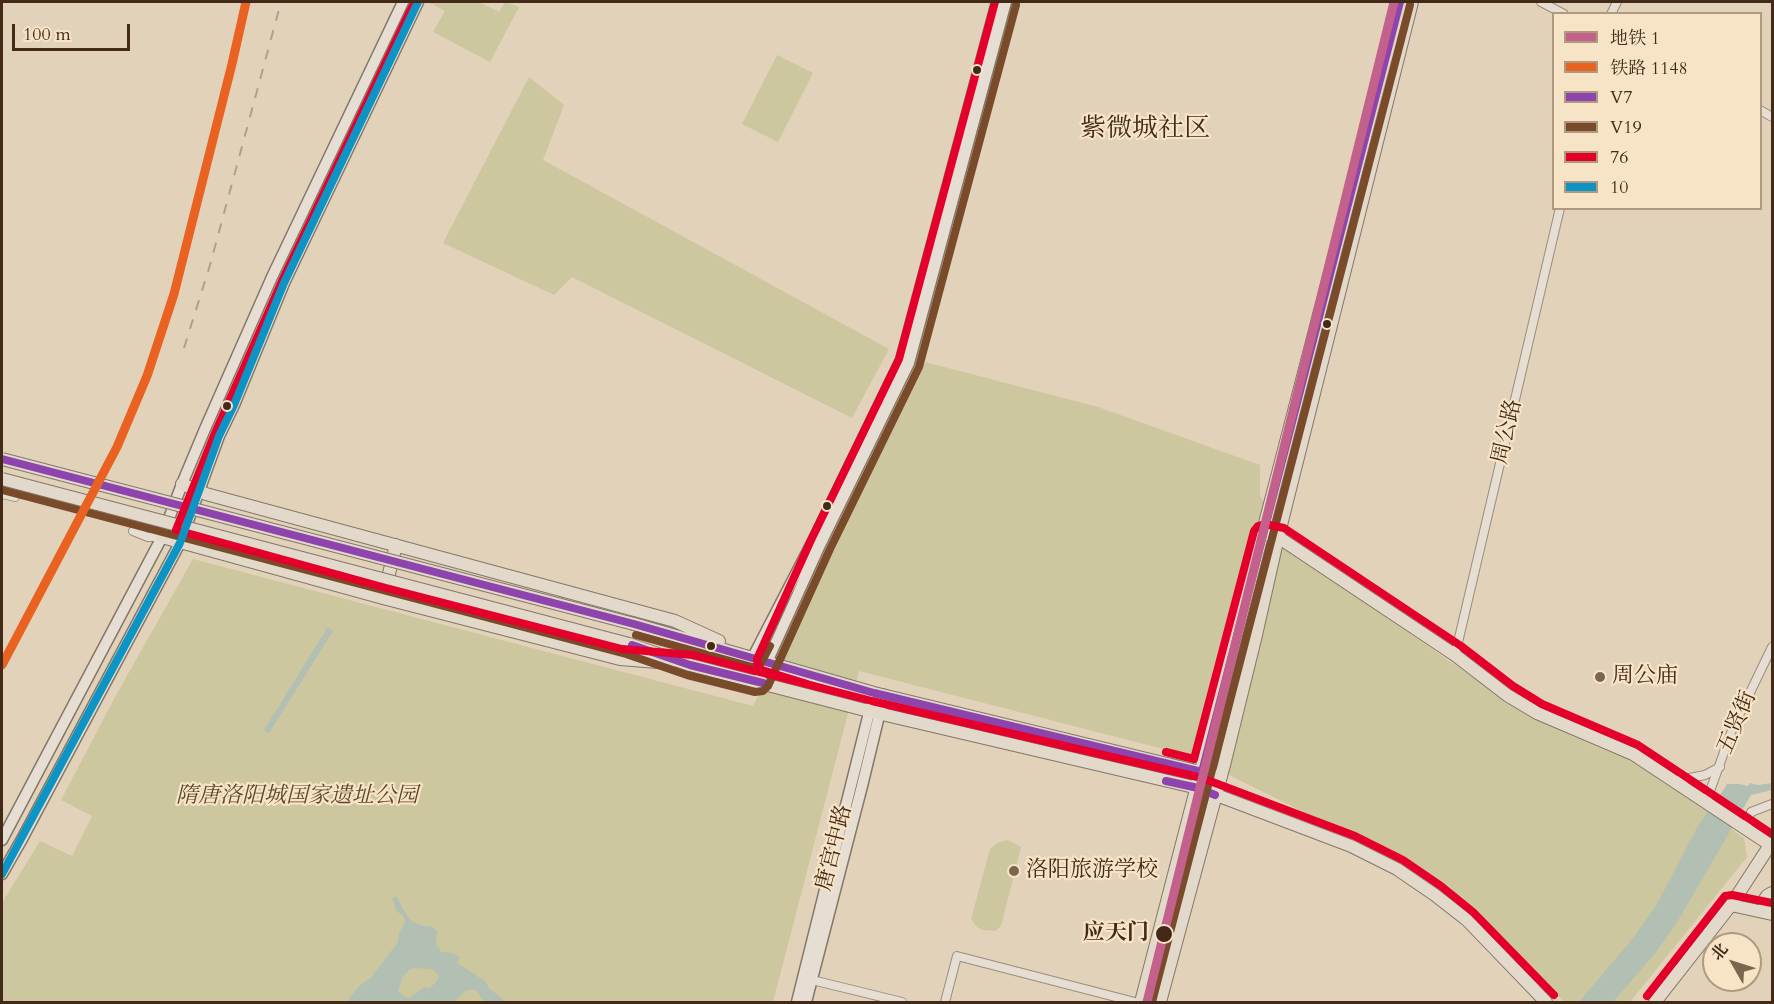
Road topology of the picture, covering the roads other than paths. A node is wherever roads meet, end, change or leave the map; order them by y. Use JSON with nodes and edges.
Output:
{"nodes":[{"id":1,"x":403,"y":2,"type":"edge"},
{"id":2,"x":418,"y":2,"type":"edge"},
{"id":3,"x":997,"y":2,"type":"edge"},
{"id":4,"x":1006,"y":2,"type":"edge"},
{"id":5,"x":1400,"y":2,"type":"edge"},
{"id":6,"x":1412,"y":2,"type":"edge"},
{"id":7,"x":1541,"y":2,"type":"edge"},
{"id":8,"x":1560,"y":12,"type":"edge"},
{"id":9,"x":1560,"y":210,"type":"edge"},
{"id":10,"x":2,"y":459,"type":"edge"},
{"id":11,"x":2,"y":479,"type":"edge"},
{"id":12,"x":182,"y":484,"type":"junction"},
{"id":13,"x":198,"y":491,"type":"junction"},
{"id":14,"x":2,"y":494,"type":"edge"},
{"id":15,"x":15,"y":497,"type":"dead end"},
{"id":16,"x":133,"y":531,"type":"dead end"},
{"id":17,"x":1264,"y":534,"type":"junction"},
{"id":18,"x":162,"y":537,"type":"junction"},
{"id":19,"x":1278,"y":537,"type":"junction"},
{"id":20,"x":180,"y":543,"type":"junction"},
{"id":21,"x":396,"y":545,"type":"junction"},
{"id":22,"x":383,"y":598,"type":"junction"},
{"id":23,"x":636,"y":610,"type":"junction"},
{"id":24,"x":634,"y":624,"type":"junction"},
{"id":25,"x":629,"y":644,"type":"junction"},
{"id":26,"x":1773,"y":647,"type":"edge"},
{"id":27,"x":1455,"y":655,"type":"junction"},
{"id":28,"x":753,"y":657,"type":"junction"},
{"id":29,"x":629,"y":660,"type":"junction"},
{"id":30,"x":767,"y":661,"type":"junction"},
{"id":31,"x":690,"y":665,"type":"junction"},
{"id":32,"x":758,"y":682,"type":"junction"},
{"id":33,"x":879,"y":694,"type":"junction"},
{"id":34,"x":874,"y":712,"type":"junction"},
{"id":35,"x":1720,"y":767,"type":"junction"},
{"id":36,"x":1202,"y":772,"type":"junction"},
{"id":37,"x":1221,"y":777,"type":"junction"},
{"id":38,"x":1673,"y":781,"type":"junction"},
{"id":39,"x":1198,"y":788,"type":"junction"},
{"id":40,"x":1215,"y":795,"type":"junction"},
{"id":41,"x":1708,"y":804,"type":"junction"},
{"id":42,"x":1773,"y":804,"type":"edge"},
{"id":43,"x":1741,"y":825,"type":"junction"},
{"id":44,"x":2,"y":840,"type":"edge"},
{"id":45,"x":1771,"y":846,"type":"edge"},
{"id":46,"x":2,"y":874,"type":"edge"},
{"id":47,"x":1773,"y":893,"type":"edge"},
{"id":48,"x":1731,"y":905,"type":"junction"},
{"id":49,"x":1773,"y":908,"type":"edge"},
{"id":50,"x":1773,"y":914,"type":"edge"},
{"id":51,"x":812,"y":980,"type":"junction"},
{"id":52,"x":797,"y":1002,"type":"edge"},
{"id":53,"x":806,"y":1002,"type":"edge"},
{"id":54,"x":902,"y":1002,"type":"edge"},
{"id":55,"x":945,"y":1002,"type":"edge"},
{"id":56,"x":1135,"y":1002,"type":"edge"},
{"id":57,"x":1141,"y":1002,"type":"edge"},
{"id":58,"x":1160,"y":1002,"type":"edge"},
{"id":59,"x":1546,"y":1002,"type":"edge"},
{"id":60,"x":1655,"y":1002,"type":"edge"}],
"edges":[{"from":1,"to":12,"type":"main road"},
{"from":2,"to":13,"type":"main road"},
{"from":3,"to":28,"type":"main road"},
{"from":4,"to":30,"type":"main road"},
{"from":5,"to":17,"type":"main road"},
{"from":6,"to":19,"type":"main road"},
{"from":7,"to":8,"type":"street"},
{"from":9,"to":27,"type":"street","name":"周公路"},
{"from":10,"to":24,"type":"main road","bridge":true},
{"from":11,"to":25,"type":"main road","bridge":true},
{"from":12,"to":13,"type":"main road"},
{"from":12,"to":18,"type":"main road"},
{"from":13,"to":20,"type":"main road"},
{"from":13,"to":21,"type":"main road"},
{"from":14,"to":15,"type":"street"},
{"from":16,"to":18,"type":"street"},
{"from":17,"to":19,"type":"main road"},
{"from":17,"to":36,"type":"main road"},
{"from":18,"to":20,"type":"main road"},
{"from":18,"to":44,"type":"main road"},
{"from":19,"to":27,"type":"main road"},
{"from":19,"to":37,"type":"main road"},
{"from":20,"to":22,"type":"main road"},
{"from":20,"to":46,"type":"main road"},
{"from":21,"to":22,"type":"main road"},
{"from":21,"to":23,"type":"main road"},
{"from":22,"to":29,"type":"main road"},
{"from":23,"to":24,"type":"main road"},
{"from":23,"to":28,"type":"main road"},
{"from":24,"to":28,"type":"main road"},
{"from":25,"to":29,"type":"main road"},
{"from":25,"to":31,"type":"main road"},
{"from":26,"to":35,"type":"street","name":"五贤街"},
{"from":27,"to":38,"type":"main road"},
{"from":28,"to":30,"type":"main road"},
{"from":29,"to":31,"type":"main road"},
{"from":30,"to":32,"type":"main road"},
{"from":30,"to":33,"type":"main road"},
{"from":31,"to":32,"type":"main road"},
{"from":32,"to":34,"type":"main road"},
{"from":33,"to":34,"type":"main road","name":"唐宫中路"},
{"from":33,"to":36,"type":"main road"},
{"from":34,"to":39,"type":"main road"},
{"from":34,"to":51,"type":"main road","name":"唐宫中路"},
{"from":34,"to":52,"type":"main road","name":"唐宫中路"},
{"from":35,"to":38,"type":"street","name":"五贤街"},
{"from":35,"to":41,"type":"street","name":"五贤街"},
{"from":36,"to":37,"type":"main road"},
{"from":36,"to":39,"type":"main road"},
{"from":37,"to":40,"type":"main road"},
{"from":38,"to":41,"type":"main road"},
{"from":39,"to":40,"type":"main road"},
{"from":39,"to":57,"type":"main road"},
{"from":40,"to":58,"type":"main road"},
{"from":40,"to":59,"type":"main road"},
{"from":41,"to":43,"type":"main road"},
{"from":42,"to":43,"type":"street"},
{"from":43,"to":45,"type":"main road"},
{"from":45,"to":48,"type":"main road"},
{"from":47,"to":49,"type":"main road"},
{"from":48,"to":50,"type":"main road"},
{"from":48,"to":60,"type":"main road"},
{"from":51,"to":53,"type":"main road","name":"唐宫中路"},
{"from":51,"to":54,"type":"street"},
{"from":55,"to":56,"type":"street"}]}
